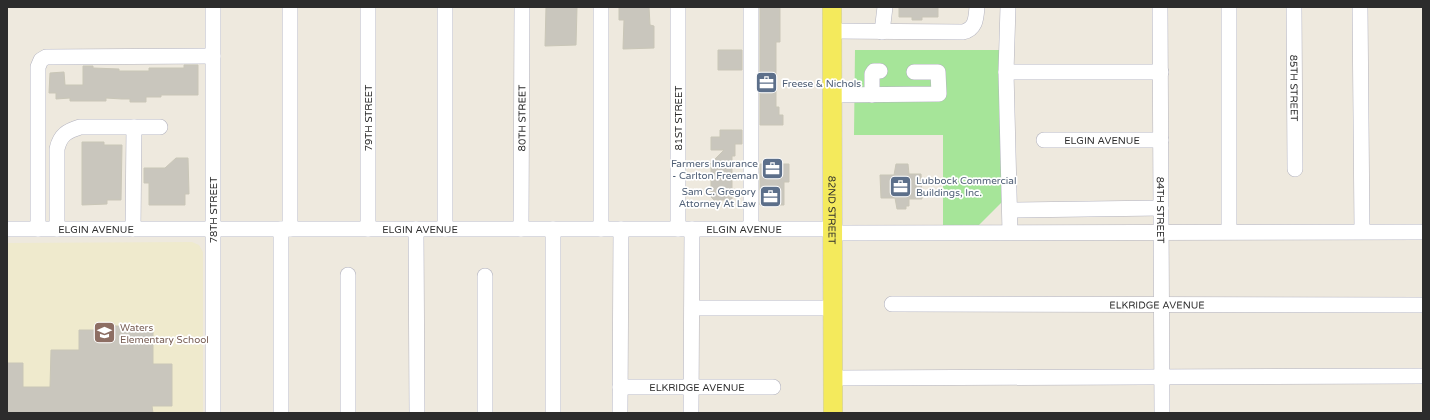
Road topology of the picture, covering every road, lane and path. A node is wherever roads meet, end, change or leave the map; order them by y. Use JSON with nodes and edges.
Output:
{"nodes":[{"id":1,"x":213,"y":7,"type":"edge"},
{"id":2,"x":290,"y":7,"type":"edge"},
{"id":3,"x":368,"y":7,"type":"edge"},
{"id":4,"x":445,"y":7,"type":"edge"},
{"id":5,"x":522,"y":7,"type":"edge"},
{"id":6,"x":601,"y":7,"type":"edge"},
{"id":7,"x":678,"y":7,"type":"edge"},
{"id":8,"x":751,"y":7,"type":"edge"},
{"id":9,"x":832,"y":7,"type":"edge"},
{"id":10,"x":885,"y":7,"type":"edge"},
{"id":11,"x":970,"y":7,"type":"edge"},
{"id":12,"x":977,"y":7,"type":"edge"},
{"id":13,"x":1008,"y":7,"type":"edge"},
{"id":14,"x":1160,"y":7,"type":"edge"},
{"id":15,"x":1229,"y":7,"type":"edge"},
{"id":16,"x":1294,"y":7,"type":"edge"},
{"id":17,"x":1360,"y":7,"type":"edge"},
{"id":18,"x":832,"y":31,"type":"junction"},
{"id":19,"x":882,"y":32,"type":"junction"},
{"id":20,"x":213,"y":56,"type":"junction"},
{"id":21,"x":880,"y":71,"type":"dead end"},
{"id":22,"x":914,"y":72,"type":"dead end"},
{"id":23,"x":1006,"y":72,"type":"junction"},
{"id":24,"x":1161,"y":72,"type":"junction"},
{"id":25,"x":832,"y":95,"type":"junction"},
{"id":26,"x":872,"y":95,"type":"junction"},
{"id":27,"x":134,"y":127,"type":"junction"},
{"id":28,"x":160,"y":127,"type":"dead end"},
{"id":29,"x":1044,"y":140,"type":"dead end"},
{"id":30,"x":1161,"y":140,"type":"junction"},
{"id":31,"x":1294,"y":169,"type":"dead end"},
{"id":32,"x":1161,"y":208,"type":"junction"},
{"id":33,"x":1010,"y":210,"type":"junction"},
{"id":34,"x":7,"y":229,"type":"edge"},
{"id":35,"x":38,"y":229,"type":"junction"},
{"id":36,"x":57,"y":229,"type":"junction"},
{"id":37,"x":133,"y":229,"type":"junction"},
{"id":38,"x":213,"y":229,"type":"junction"},
{"id":39,"x":286,"y":229,"type":"junction"},
{"id":40,"x":368,"y":229,"type":"junction"},
{"id":41,"x":416,"y":229,"type":"junction"},
{"id":42,"x":445,"y":229,"type":"junction"},
{"id":43,"x":521,"y":229,"type":"junction"},
{"id":44,"x":553,"y":229,"type":"junction"},
{"id":45,"x":601,"y":229,"type":"junction"},
{"id":46,"x":621,"y":229,"type":"junction"},
{"id":47,"x":685,"y":229,"type":"junction"},
{"id":48,"x":751,"y":229,"type":"junction"},
{"id":49,"x":832,"y":231,"type":"junction"},
{"id":50,"x":1362,"y":231,"type":"junction"},
{"id":51,"x":1010,"y":232,"type":"junction"},
{"id":52,"x":1229,"y":232,"type":"junction"},
{"id":53,"x":1423,"y":232,"type":"edge"},
{"id":54,"x":1161,"y":233,"type":"junction"},
{"id":55,"x":348,"y":275,"type":"dead end"},
{"id":56,"x":485,"y":276,"type":"dead end"},
{"id":57,"x":892,"y":304,"type":"dead end"},
{"id":58,"x":1162,"y":304,"type":"junction"},
{"id":59,"x":1423,"y":305,"type":"edge"},
{"id":60,"x":692,"y":308,"type":"junction"},
{"id":61,"x":832,"y":308,"type":"junction"},
{"id":62,"x":1423,"y":376,"type":"edge"},
{"id":63,"x":1162,"y":377,"type":"junction"},
{"id":64,"x":832,"y":378,"type":"junction"},
{"id":65,"x":691,"y":387,"type":"junction"},
{"id":66,"x":773,"y":387,"type":"dead end"},
{"id":67,"x":620,"y":388,"type":"junction"},
{"id":68,"x":214,"y":413,"type":"edge"},
{"id":69,"x":281,"y":413,"type":"edge"},
{"id":70,"x":348,"y":413,"type":"edge"},
{"id":71,"x":417,"y":413,"type":"edge"},
{"id":72,"x":485,"y":413,"type":"edge"},
{"id":73,"x":552,"y":413,"type":"edge"},
{"id":74,"x":620,"y":413,"type":"edge"},
{"id":75,"x":691,"y":413,"type":"edge"},
{"id":76,"x":832,"y":413,"type":"edge"},
{"id":77,"x":1162,"y":413,"type":"edge"}],
"edges":[{"from":1,"to":20,"type":"street","name":"78TH STREET"},
{"from":2,"to":39,"type":"street"},
{"from":3,"to":40,"type":"street","name":"79TH STREET"},
{"from":4,"to":42,"type":"street"},
{"from":5,"to":43,"type":"street","name":"80TH STREET"},
{"from":6,"to":45,"type":"street"},
{"from":7,"to":47,"type":"street","name":"81ST STREET"},
{"from":8,"to":48,"type":"street"},
{"from":9,"to":18,"type":"main road","name":"82ND STREET"},
{"from":10,"to":19,"type":"street"},
{"from":11,"to":19,"type":"street"},
{"from":12,"to":19,"type":"street"},
{"from":13,"to":23,"type":"street"},
{"from":14,"to":24,"type":"street","name":"84TH STREET"},
{"from":15,"to":52,"type":"street"},
{"from":16,"to":31,"type":"street","name":"85TH STREET"},
{"from":17,"to":50,"type":"street"},
{"from":18,"to":19,"type":"street"},
{"from":18,"to":25,"type":"main road","name":"82ND STREET"},
{"from":20,"to":35,"type":"street"},
{"from":20,"to":38,"type":"street","name":"78TH STREET"},
{"from":21,"to":26,"type":"street"},
{"from":22,"to":26,"type":"street"},
{"from":23,"to":24,"type":"street"},
{"from":23,"to":33,"type":"street"},
{"from":24,"to":30,"type":"street","name":"84TH STREET"},
{"from":25,"to":26,"type":"street"},
{"from":25,"to":49,"type":"main road","name":"82ND STREET"},
{"from":27,"to":28,"type":"street"},
{"from":27,"to":36,"type":"street"},
{"from":27,"to":37,"type":"street"},
{"from":29,"to":30,"type":"street","name":"ELGIN AVENUE"},
{"from":30,"to":32,"type":"street","name":"84TH STREET"},
{"from":32,"to":33,"type":"street"},
{"from":32,"to":54,"type":"street","name":"84TH STREET"},
{"from":33,"to":51,"type":"street"},
{"from":34,"to":35,"type":"street","name":"ELGIN AVENUE"},
{"from":35,"to":36,"type":"street","name":"ELGIN AVENUE"},
{"from":36,"to":37,"type":"street","name":"ELGIN AVENUE"},
{"from":37,"to":38,"type":"street","name":"ELGIN AVENUE"},
{"from":38,"to":39,"type":"street","name":"ELGIN AVENUE"},
{"from":38,"to":68,"type":"street","name":"78TH STREET"},
{"from":39,"to":40,"type":"street","name":"ELGIN AVENUE"},
{"from":39,"to":69,"type":"street"},
{"from":40,"to":41,"type":"street","name":"ELGIN AVENUE"},
{"from":41,"to":42,"type":"street","name":"ELGIN AVENUE"},
{"from":41,"to":71,"type":"street"},
{"from":42,"to":43,"type":"street","name":"ELGIN AVENUE"},
{"from":43,"to":44,"type":"street","name":"ELGIN AVENUE"},
{"from":44,"to":45,"type":"street","name":"ELGIN AVENUE"},
{"from":44,"to":73,"type":"street"},
{"from":45,"to":46,"type":"street","name":"ELGIN AVENUE"},
{"from":46,"to":47,"type":"street","name":"ELGIN AVENUE"},
{"from":46,"to":67,"type":"street"},
{"from":47,"to":48,"type":"street","name":"ELGIN AVENUE"},
{"from":47,"to":60,"type":"street","name":"81ST STREET"},
{"from":48,"to":49,"type":"street","name":"ELGIN AVENUE"},
{"from":49,"to":51,"type":"street","name":"ELGIN AVENUE"},
{"from":49,"to":61,"type":"main road","name":"82ND STREET"},
{"from":50,"to":52,"type":"street","name":"ELGIN AVENUE"},
{"from":50,"to":53,"type":"street","name":"ELGIN AVENUE"},
{"from":51,"to":54,"type":"street","name":"ELGIN AVENUE"},
{"from":52,"to":54,"type":"street","name":"ELGIN AVENUE"},
{"from":54,"to":58,"type":"street","name":"84TH STREET"},
{"from":55,"to":70,"type":"street"},
{"from":56,"to":72,"type":"street"},
{"from":57,"to":58,"type":"street","name":"ELKRIDGE AVENUE"},
{"from":58,"to":59,"type":"street","name":"ELKRIDGE AVENUE"},
{"from":58,"to":63,"type":"street","name":"84TH STREET"},
{"from":60,"to":61,"type":"street"},
{"from":60,"to":65,"type":"street","name":"81ST STREET"},
{"from":61,"to":64,"type":"main road","name":"82ND STREET"},
{"from":62,"to":63,"type":"street"},
{"from":63,"to":64,"type":"street"},
{"from":63,"to":77,"type":"street","name":"84TH STREET"},
{"from":64,"to":76,"type":"main road","name":"82ND STREET"},
{"from":65,"to":66,"type":"street","name":"ELKRIDGE AVENUE"},
{"from":65,"to":67,"type":"street","name":"ELKRIDGE AVENUE"},
{"from":65,"to":75,"type":"street","name":"81ST STREET"},
{"from":67,"to":74,"type":"street"}]}
